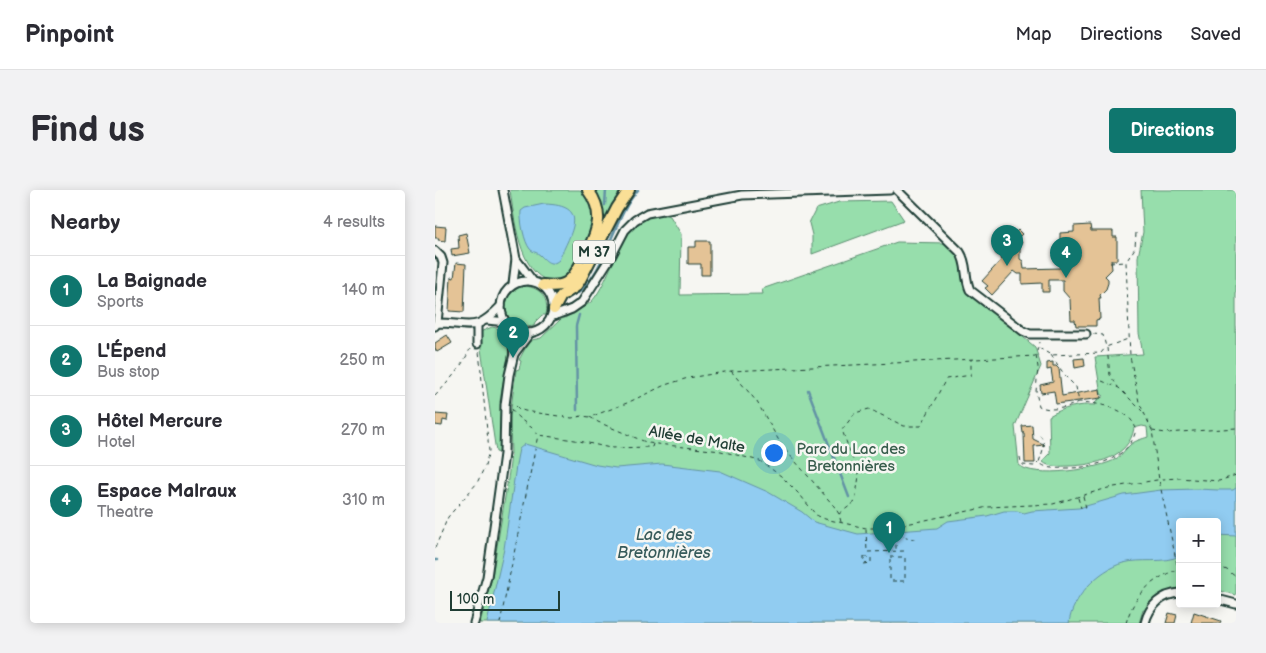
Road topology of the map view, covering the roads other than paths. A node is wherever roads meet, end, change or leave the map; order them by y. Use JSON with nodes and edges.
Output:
{"nodes":[{"id":1,"x":503,"y":190,"type":"edge"},
{"id":2,"x":588,"y":190,"type":"edge"},
{"id":3,"x":629,"y":190,"type":"edge"},
{"id":4,"x":890,"y":190,"type":"edge"},
{"id":5,"x":897,"y":190,"type":"edge"},
{"id":6,"x":435,"y":251,"type":"edge"},
{"id":7,"x":516,"y":259,"type":"junction"},
{"id":8,"x":532,"y":280,"type":"junction"},
{"id":9,"x":513,"y":284,"type":"junction"},
{"id":10,"x":543,"y":285,"type":"junction"},
{"id":11,"x":501,"y":306,"type":"junction"},
{"id":12,"x":553,"y":313,"type":"junction"},
{"id":13,"x":487,"y":320,"type":"junction"},
{"id":14,"x":436,"y":325,"type":"edge"},
{"id":15,"x":477,"y":325,"type":"junction"},
{"id":16,"x":508,"y":325,"type":"junction"},
{"id":17,"x":530,"y":333,"type":"junction"},
{"id":18,"x":1086,"y":334,"type":"road end"},
{"id":19,"x":477,"y":344,"type":"road end"},
{"id":20,"x":514,"y":354,"type":"junction"},
{"id":21,"x":1176,"y":593,"type":"edge"},
{"id":22,"x":1221,"y":600,"type":"edge"},
{"id":23,"x":1236,"y":604,"type":"edge"},
{"id":24,"x":474,"y":623,"type":"edge"},
{"id":25,"x":1145,"y":623,"type":"edge"}],
"edges":[{"from":1,"to":7,"type":"street"},
{"from":2,"to":10,"type":"highway","number":"M 37"},
{"from":3,"to":12,"type":"highway","number":"M 37"},
{"from":4,"to":12,"type":"street"},
{"from":5,"to":18,"type":"street"},
{"from":6,"to":14,"type":"street"},
{"from":7,"to":8,"type":"street"},
{"from":7,"to":9,"type":"street"},
{"from":8,"to":9,"type":"street"},
{"from":8,"to":10,"type":"street"},
{"from":9,"to":11,"type":"street"},
{"from":10,"to":12,"type":"street"},
{"from":11,"to":13,"type":"street"},
{"from":11,"to":16,"type":"street"},
{"from":12,"to":17,"type":"street"},
{"from":13,"to":15,"type":"street"},
{"from":13,"to":16,"type":"street"},
{"from":14,"to":15,"type":"street"},
{"from":15,"to":19,"type":"street"},
{"from":16,"to":17,"type":"street"},
{"from":16,"to":20,"type":"street"},
{"from":17,"to":20,"type":"street"},
{"from":20,"to":24,"type":"street"},
{"from":21,"to":25,"type":"street"},
{"from":22,"to":23,"type":"street"}]}
